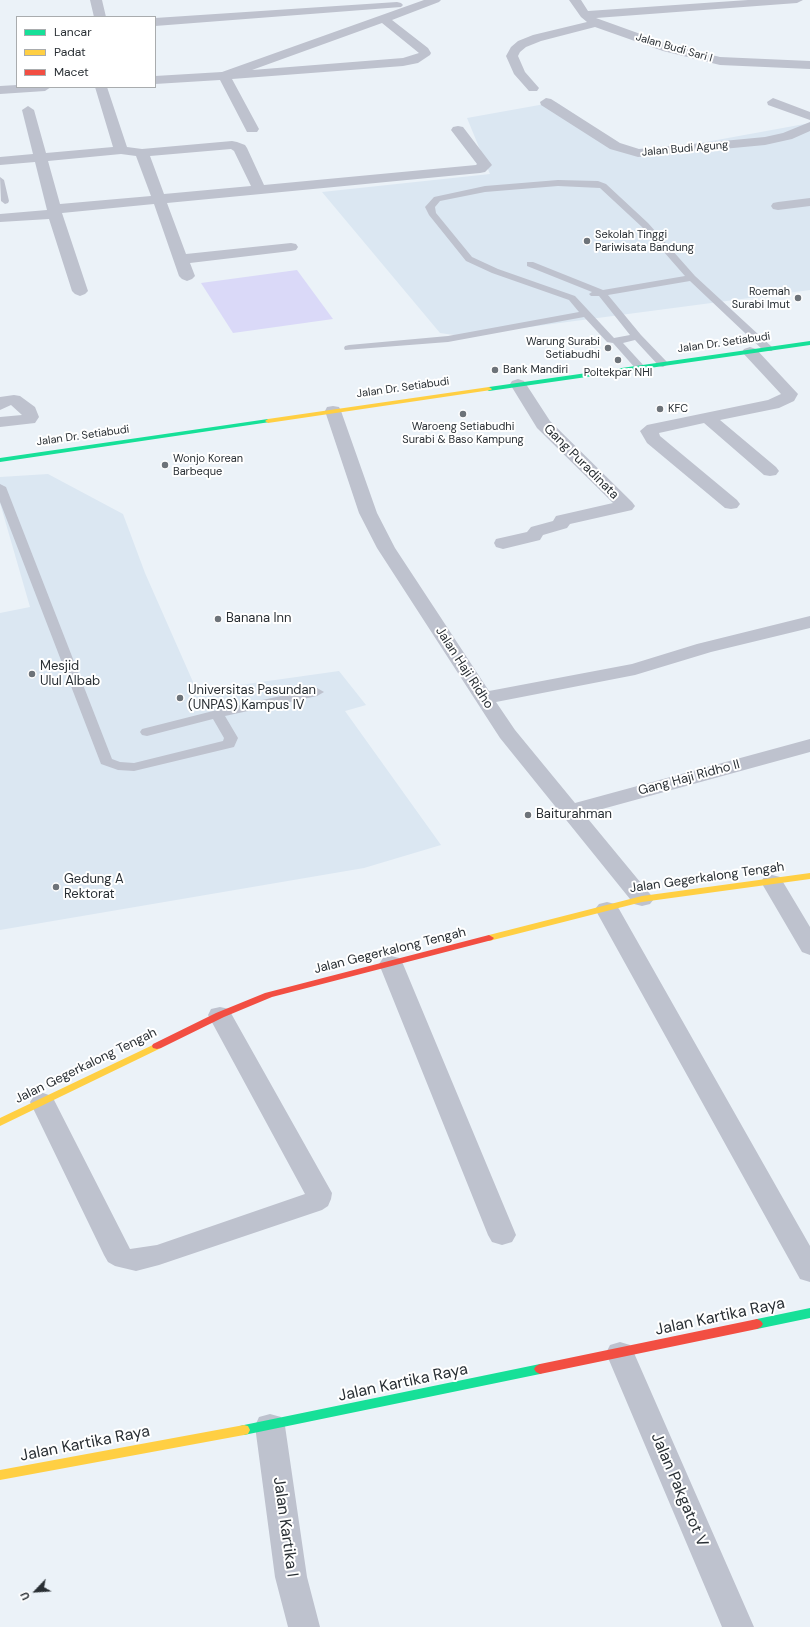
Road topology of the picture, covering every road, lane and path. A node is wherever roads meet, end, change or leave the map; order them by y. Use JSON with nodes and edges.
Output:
{"nodes":[{"id":1,"x":96,"y":0,"type":"edge"},
{"id":2,"x":575,"y":0,"type":"edge"},
{"id":3,"x":797,"y":0,"type":"edge"},
{"id":4,"x":431,"y":1,"type":"edge"},
{"id":5,"x":100,"y":16,"type":"edge"},
{"id":6,"x":585,"y":16,"type":"junction"},
{"id":7,"x":382,"y":18,"type":"junction"},
{"id":8,"x":156,"y":22,"type":"edge"},
{"id":9,"x":596,"y":23,"type":"junction"},
{"id":10,"x":810,"y":65,"type":"edge"},
{"id":11,"x":224,"y":76,"type":"junction"},
{"id":12,"x":156,"y":80,"type":"edge"},
{"id":13,"x":31,"y":88,"type":"edge"},
{"id":14,"x":101,"y":88,"type":"edge"},
{"id":15,"x":533,"y":88,"type":"dead end"},
{"id":16,"x":0,"y":90,"type":"edge"},
{"id":17,"x":546,"y":102,"type":"dead end"},
{"id":18,"x":773,"y":102,"type":"dead end"},
{"id":19,"x":28,"y":110,"type":"dead end"},
{"id":20,"x":810,"y":116,"type":"edge"},
{"id":21,"x":810,"y":126,"type":"edge"},
{"id":22,"x":252,"y":129,"type":"dead end"},
{"id":23,"x":458,"y":130,"type":"dead end"},
{"id":24,"x":121,"y":150,"type":"junction"},
{"id":25,"x":142,"y":153,"type":"junction"},
{"id":26,"x":40,"y":158,"type":"junction"},
{"id":27,"x":0,"y":161,"type":"edge"},
{"id":28,"x":0,"y":180,"type":"edge"},
{"id":29,"x":260,"y":191,"type":"junction"},
{"id":30,"x":158,"y":200,"type":"junction"},
{"id":31,"x":6,"y":201,"type":"dead end"},
{"id":32,"x":810,"y":202,"type":"edge"},
{"id":33,"x":778,"y":206,"type":"dead end"},
{"id":34,"x":54,"y":211,"type":"junction"},
{"id":35,"x":0,"y":218,"type":"edge"},
{"id":36,"x":291,"y":247,"type":"dead end"},
{"id":37,"x":182,"y":259,"type":"junction"},
{"id":38,"x":530,"y":264,"type":"dead end"},
{"id":39,"x":187,"y":276,"type":"dead end"},
{"id":40,"x":692,"y":278,"type":"junction"},
{"id":41,"x":80,"y":291,"type":"dead end"},
{"id":42,"x":601,"y":292,"type":"junction"},
{"id":43,"x":572,"y":298,"type":"junction"},
{"id":44,"x":587,"y":313,"type":"junction"},
{"id":45,"x":637,"y":337,"type":"junction"},
{"id":46,"x":616,"y":341,"type":"junction"},
{"id":47,"x":810,"y":343,"type":"edge"},
{"id":48,"x":349,"y":348,"type":"dead end"},
{"id":49,"x":768,"y":349,"type":"junction"},
{"id":50,"x":750,"y":352,"type":"junction"},
{"id":51,"x":663,"y":364,"type":"junction"},
{"id":52,"x":640,"y":367,"type":"junction"},
{"id":53,"x":518,"y":384,"type":"junction"},
{"id":54,"x":0,"y":405,"type":"edge"},
{"id":55,"x":333,"y":411,"type":"junction"},
{"id":56,"x":709,"y":419,"type":"junction"},
{"id":57,"x":0,"y":422,"type":"edge"},
{"id":58,"x":0,"y":460,"type":"edge"},
{"id":59,"x":770,"y":471,"type":"dead end"},
{"id":60,"x":0,"y":487,"type":"edge"},
{"id":61,"x":731,"y":504,"type":"dead end"},
{"id":62,"x":503,"y":543,"type":"dead end"},
{"id":63,"x":810,"y":622,"type":"edge"},
{"id":64,"x":317,"y":692,"type":"dead end"},
{"id":65,"x":484,"y":698,"type":"junction"},
{"id":66,"x":217,"y":714,"type":"junction"},
{"id":67,"x":147,"y":732,"type":"dead end"},
{"id":68,"x":810,"y":745,"type":"edge"},
{"id":69,"x":569,"y":811,"type":"junction"},
{"id":70,"x":810,"y":876,"type":"edge"},
{"id":71,"x":772,"y":882,"type":"junction"},
{"id":72,"x":642,"y":899,"type":"junction"},
{"id":73,"x":607,"y":909,"type":"junction"},
{"id":74,"x":810,"y":947,"type":"edge"},
{"id":75,"x":391,"y":964,"type":"junction"},
{"id":76,"x":220,"y":1015,"type":"junction"},
{"id":77,"x":43,"y":1102,"type":"junction"},
{"id":78,"x":0,"y":1122,"type":"edge"},
{"id":79,"x":502,"y":1235,"type":"dead end"},
{"id":80,"x":810,"y":1271,"type":"edge"},
{"id":81,"x":810,"y":1313,"type":"edge"},
{"id":82,"x":620,"y":1353,"type":"junction"},
{"id":83,"x":270,"y":1426,"type":"junction"},
{"id":84,"x":0,"y":1476,"type":"edge"},
{"id":85,"x":304,"y":1627,"type":"edge"},
{"id":86,"x":738,"y":1627,"type":"edge"}],
"edges":[{"from":1,"to":5,"type":"street"},
{"from":2,"to":6,"type":"street","name":"Jalan Budi Sari I"},
{"from":3,"to":6,"type":"street"},
{"from":4,"to":7,"type":"street"},
{"from":4,"to":8,"type":"street"},
{"from":6,"to":9,"type":"street","name":"Jalan Budi Sari I"},
{"from":7,"to":11,"type":"street"},
{"from":7,"to":11,"type":"street"},
{"from":9,"to":10,"type":"street","name":"Jalan Budi Sari I"},
{"from":9,"to":15,"type":"street"},
{"from":11,"to":12,"type":"street"},
{"from":11,"to":22,"type":"street"},
{"from":13,"to":16,"type":"street"},
{"from":14,"to":24,"type":"street"},
{"from":17,"to":21,"type":"street","name":"Jalan Budi Agung"},
{"from":18,"to":20,"type":"street"},
{"from":19,"to":26,"type":"street"},
{"from":23,"to":29,"type":"street"},
{"from":24,"to":25,"type":"street"},
{"from":24,"to":26,"type":"street"},
{"from":25,"to":29,"type":"street"},
{"from":25,"to":30,"type":"street"},
{"from":26,"to":27,"type":"street"},
{"from":26,"to":34,"type":"street"},
{"from":28,"to":31,"type":"lane"},
{"from":29,"to":30,"type":"street"},
{"from":30,"to":34,"type":"street"},
{"from":30,"to":37,"type":"street"},
{"from":32,"to":33,"type":"street"},
{"from":34,"to":35,"type":"street"},
{"from":34,"to":41,"type":"street"},
{"from":36,"to":37,"type":"street"},
{"from":37,"to":39,"type":"street"},
{"from":38,"to":42,"type":"lane"},
{"from":40,"to":42,"type":"lane"},
{"from":40,"to":43,"type":"lane"},
{"from":40,"to":49,"type":"lane"},
{"from":42,"to":43,"type":"lane"},
{"from":42,"to":45,"type":"lane"},
{"from":43,"to":44,"type":"lane"},
{"from":44,"to":46,"type":"lane"},
{"from":44,"to":48,"type":"lane"},
{"from":45,"to":46,"type":"lane"},
{"from":45,"to":51,"type":"lane"},
{"from":46,"to":52,"type":"lane"},
{"from":47,"to":49,"type":"street","name":"Jalan Dr. Setiabudi"},
{"from":49,"to":50,"type":"street","name":"Jalan Dr. Setiabudi"},
{"from":50,"to":51,"type":"street","name":"Jalan Dr. Setiabudi"},
{"from":50,"to":56,"type":"street"},
{"from":51,"to":52,"type":"street","name":"Jalan Dr. Setiabudi"},
{"from":52,"to":53,"type":"street","name":"Jalan Dr. Setiabudi"},
{"from":53,"to":55,"type":"street","name":"Jalan Dr. Setiabudi"},
{"from":53,"to":62,"type":"street","name":"Gang Puradinata"},
{"from":54,"to":57,"type":"street"},
{"from":55,"to":58,"type":"street","name":"Jalan Dr. Setiabudi"},
{"from":55,"to":65,"type":"street","name":"Jalan Haji Ridho"},
{"from":56,"to":59,"type":"street"},
{"from":56,"to":61,"type":"street"},
{"from":60,"to":66,"type":"lane"},
{"from":63,"to":65,"type":"street"},
{"from":64,"to":66,"type":"lane"},
{"from":65,"to":69,"type":"street","name":"Jalan Haji Ridho"},
{"from":66,"to":67,"type":"lane"},
{"from":68,"to":69,"type":"street","name":"Gang Haji Ridho II"},
{"from":69,"to":72,"type":"street","name":"Jalan Haji Ridho"},
{"from":70,"to":71,"type":"street","name":"Jalan Gegerkalong Tengah"},
{"from":71,"to":72,"type":"street","name":"Jalan Gegerkalong Tengah"},
{"from":71,"to":74,"type":"street"},
{"from":72,"to":73,"type":"street","name":"Jalan Gegerkalong Tengah"},
{"from":73,"to":75,"type":"street","name":"Jalan Gegerkalong Tengah"},
{"from":73,"to":80,"type":"street"},
{"from":75,"to":76,"type":"street","name":"Jalan Gegerkalong Tengah"},
{"from":75,"to":79,"type":"street"},
{"from":76,"to":77,"type":"street","name":"Jalan Gegerkalong Tengah"},
{"from":76,"to":77,"type":"street"},
{"from":77,"to":78,"type":"street","name":"Jalan Gegerkalong Tengah"},
{"from":81,"to":82,"type":"street","name":"Jalan Kartika Raya"},
{"from":82,"to":83,"type":"street","name":"Jalan Kartika Raya"},
{"from":82,"to":86,"type":"street","name":"Jalan Pakgatot V"},
{"from":83,"to":84,"type":"street","name":"Jalan Kartika Raya"},
{"from":83,"to":85,"type":"street","name":"Jalan Kartika I"}]}
